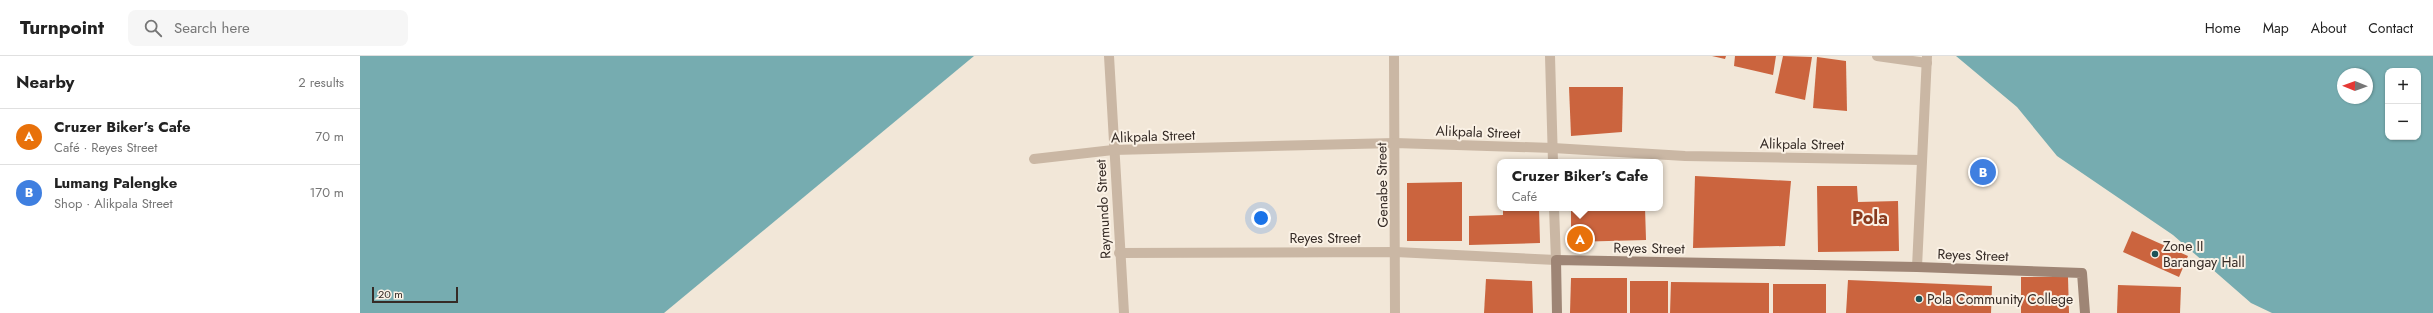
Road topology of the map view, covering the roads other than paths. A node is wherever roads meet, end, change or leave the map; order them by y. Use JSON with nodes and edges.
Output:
{"nodes":[{"id":1,"x":1109,"y":56,"type":"edge"},
{"id":2,"x":1394,"y":56,"type":"edge"},
{"id":3,"x":1550,"y":56,"type":"edge"},
{"id":4,"x":1877,"y":56,"type":"edge"},
{"id":5,"x":1927,"y":60,"type":"edge"},
{"id":6,"x":1395,"y":143,"type":"junction"},
{"id":7,"x":1553,"y":148,"type":"junction"},
{"id":8,"x":1113,"y":150,"type":"junction"},
{"id":9,"x":1034,"y":159,"type":"dead end"},
{"id":10,"x":1553,"y":159,"type":"edge"},
{"id":11,"x":1922,"y":160,"type":"junction"},
{"id":12,"x":1554,"y":211,"type":"edge"},
{"id":13,"x":1396,"y":252,"type":"junction"},
{"id":14,"x":1119,"y":253,"type":"junction"},
{"id":15,"x":1556,"y":260,"type":"junction"},
{"id":16,"x":1917,"y":267,"type":"junction"},
{"id":17,"x":1124,"y":313,"type":"edge"},
{"id":18,"x":1395,"y":313,"type":"edge"},
{"id":19,"x":1557,"y":313,"type":"edge"},
{"id":20,"x":2085,"y":313,"type":"edge"}],
"edges":[{"from":1,"to":8,"type":"street","name":"Raymundo Street"},
{"from":2,"to":6,"type":"street","name":"Genabe Street"},
{"from":3,"to":7,"type":"street"},
{"from":4,"to":5,"type":"street"},
{"from":5,"to":11,"type":"street"},
{"from":6,"to":7,"type":"street","name":"Alikpala Street"},
{"from":6,"to":8,"type":"street","name":"Alikpala Street"},
{"from":6,"to":13,"type":"street","name":"Genabe Street"},
{"from":7,"to":10,"type":"street"},
{"from":7,"to":11,"type":"street","name":"Alikpala Street"},
{"from":8,"to":9,"type":"street","name":"Alikpala Street"},
{"from":8,"to":14,"type":"street","name":"Raymundo Street"},
{"from":11,"to":16,"type":"street"},
{"from":12,"to":15,"type":"street"},
{"from":13,"to":14,"type":"street","name":"Reyes Street"},
{"from":13,"to":15,"type":"street","name":"Reyes Street"},
{"from":13,"to":18,"type":"street","name":"Genabe Street"},
{"from":14,"to":17,"type":"street","name":"Raymundo Street"},
{"from":15,"to":16,"type":"main road","name":"Reyes Street"},
{"from":15,"to":19,"type":"main road"},
{"from":16,"to":20,"type":"main road","name":"Reyes Street"}]}
